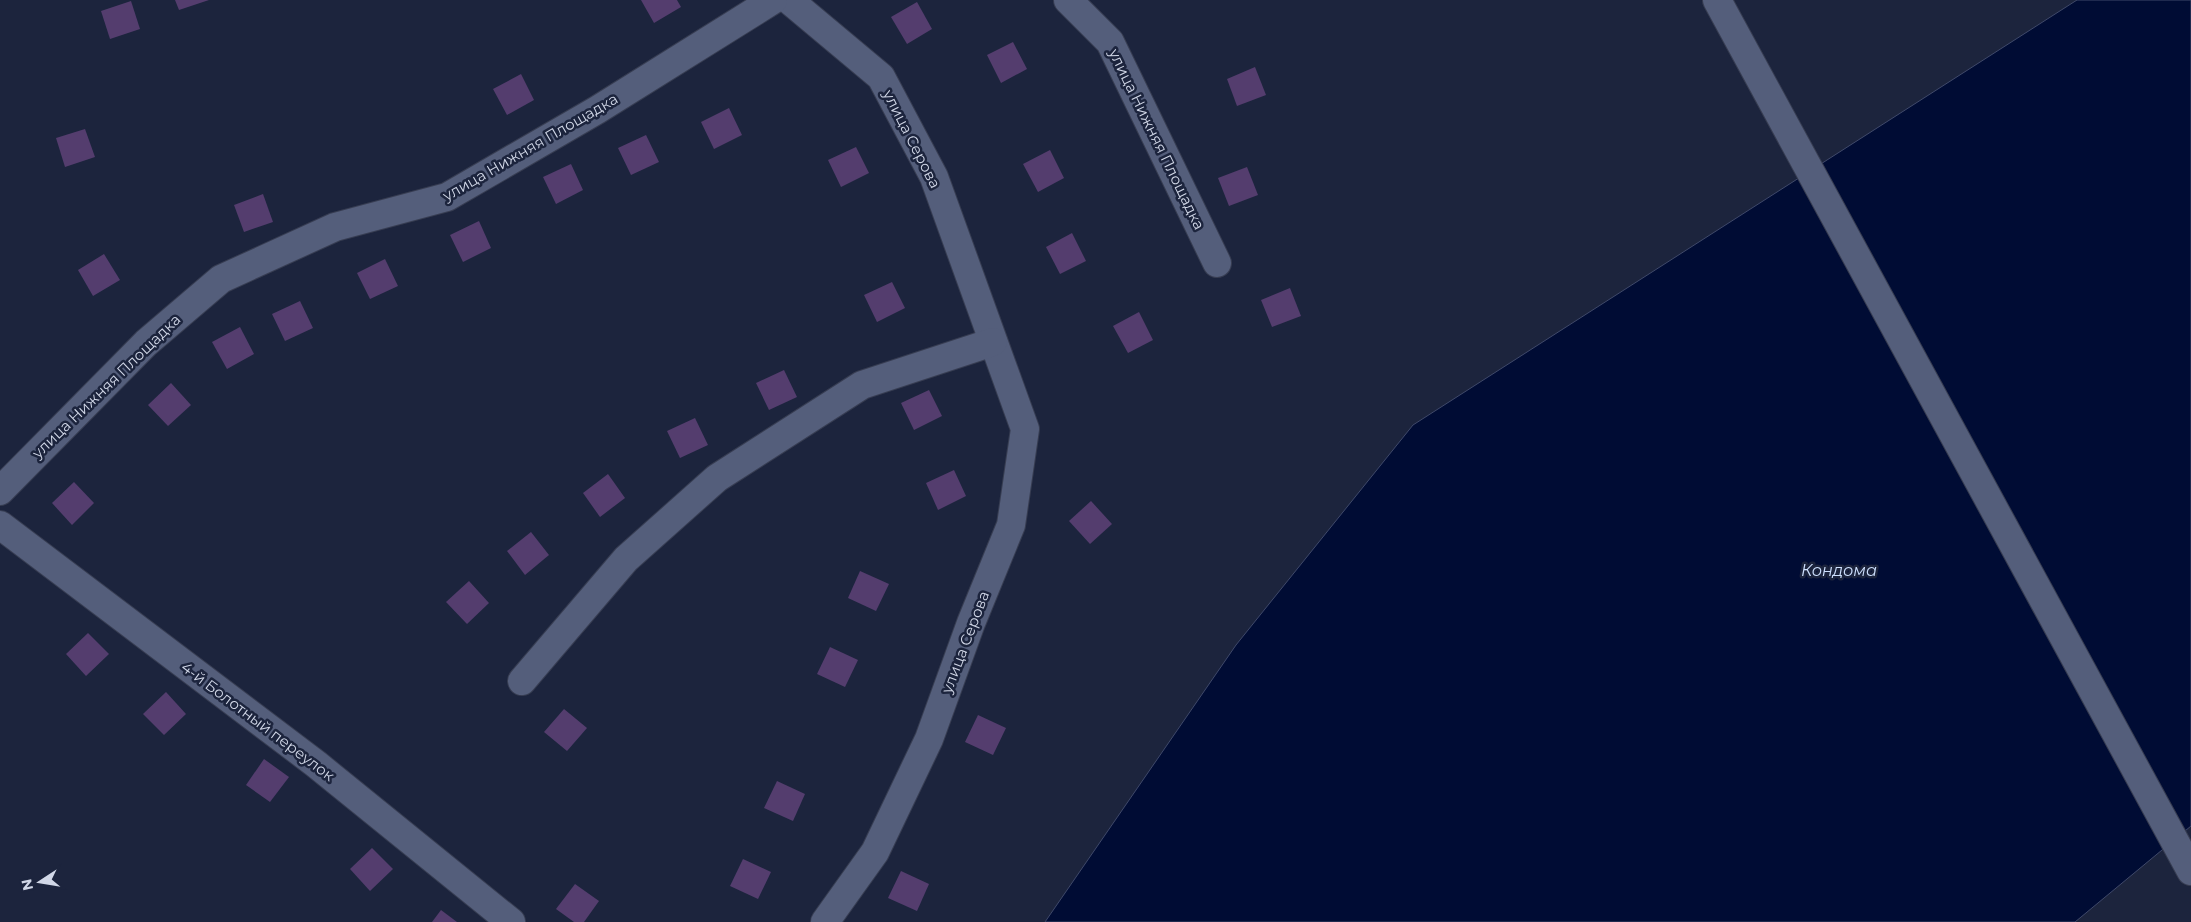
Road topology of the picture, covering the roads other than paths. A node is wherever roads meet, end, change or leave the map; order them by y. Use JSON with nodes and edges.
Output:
{"nodes":[{"id":1,"x":773,"y":0,"type":"edge"},
{"id":2,"x":789,"y":0,"type":"edge"},
{"id":3,"x":1068,"y":0,"type":"edge"},
{"id":4,"x":1717,"y":0,"type":"edge"},
{"id":5,"x":1217,"y":263,"type":"dead end"},
{"id":6,"x":993,"y":342,"type":"junction"},
{"id":7,"x":0,"y":491,"type":"edge"},
{"id":8,"x":0,"y":525,"type":"edge"},
{"id":9,"x":522,"y":680,"type":"dead end"},
{"id":10,"x":2191,"y":870,"type":"edge"},
{"id":11,"x":511,"y":922,"type":"edge"},
{"id":12,"x":825,"y":922,"type":"edge"}],
"edges":[{"from":1,"to":7,"type":"street","name":"улица Нижняя Площадка"},
{"from":2,"to":6,"type":"street","name":"улица Серова"},
{"from":3,"to":5,"type":"street","name":"улица Нижняя Площадка"},
{"from":4,"to":10,"type":"street"},
{"from":6,"to":9,"type":"street"},
{"from":6,"to":12,"type":"street","name":"улица Серова"},
{"from":8,"to":11,"type":"street","name":"4-й Болотный переулок"}]}
